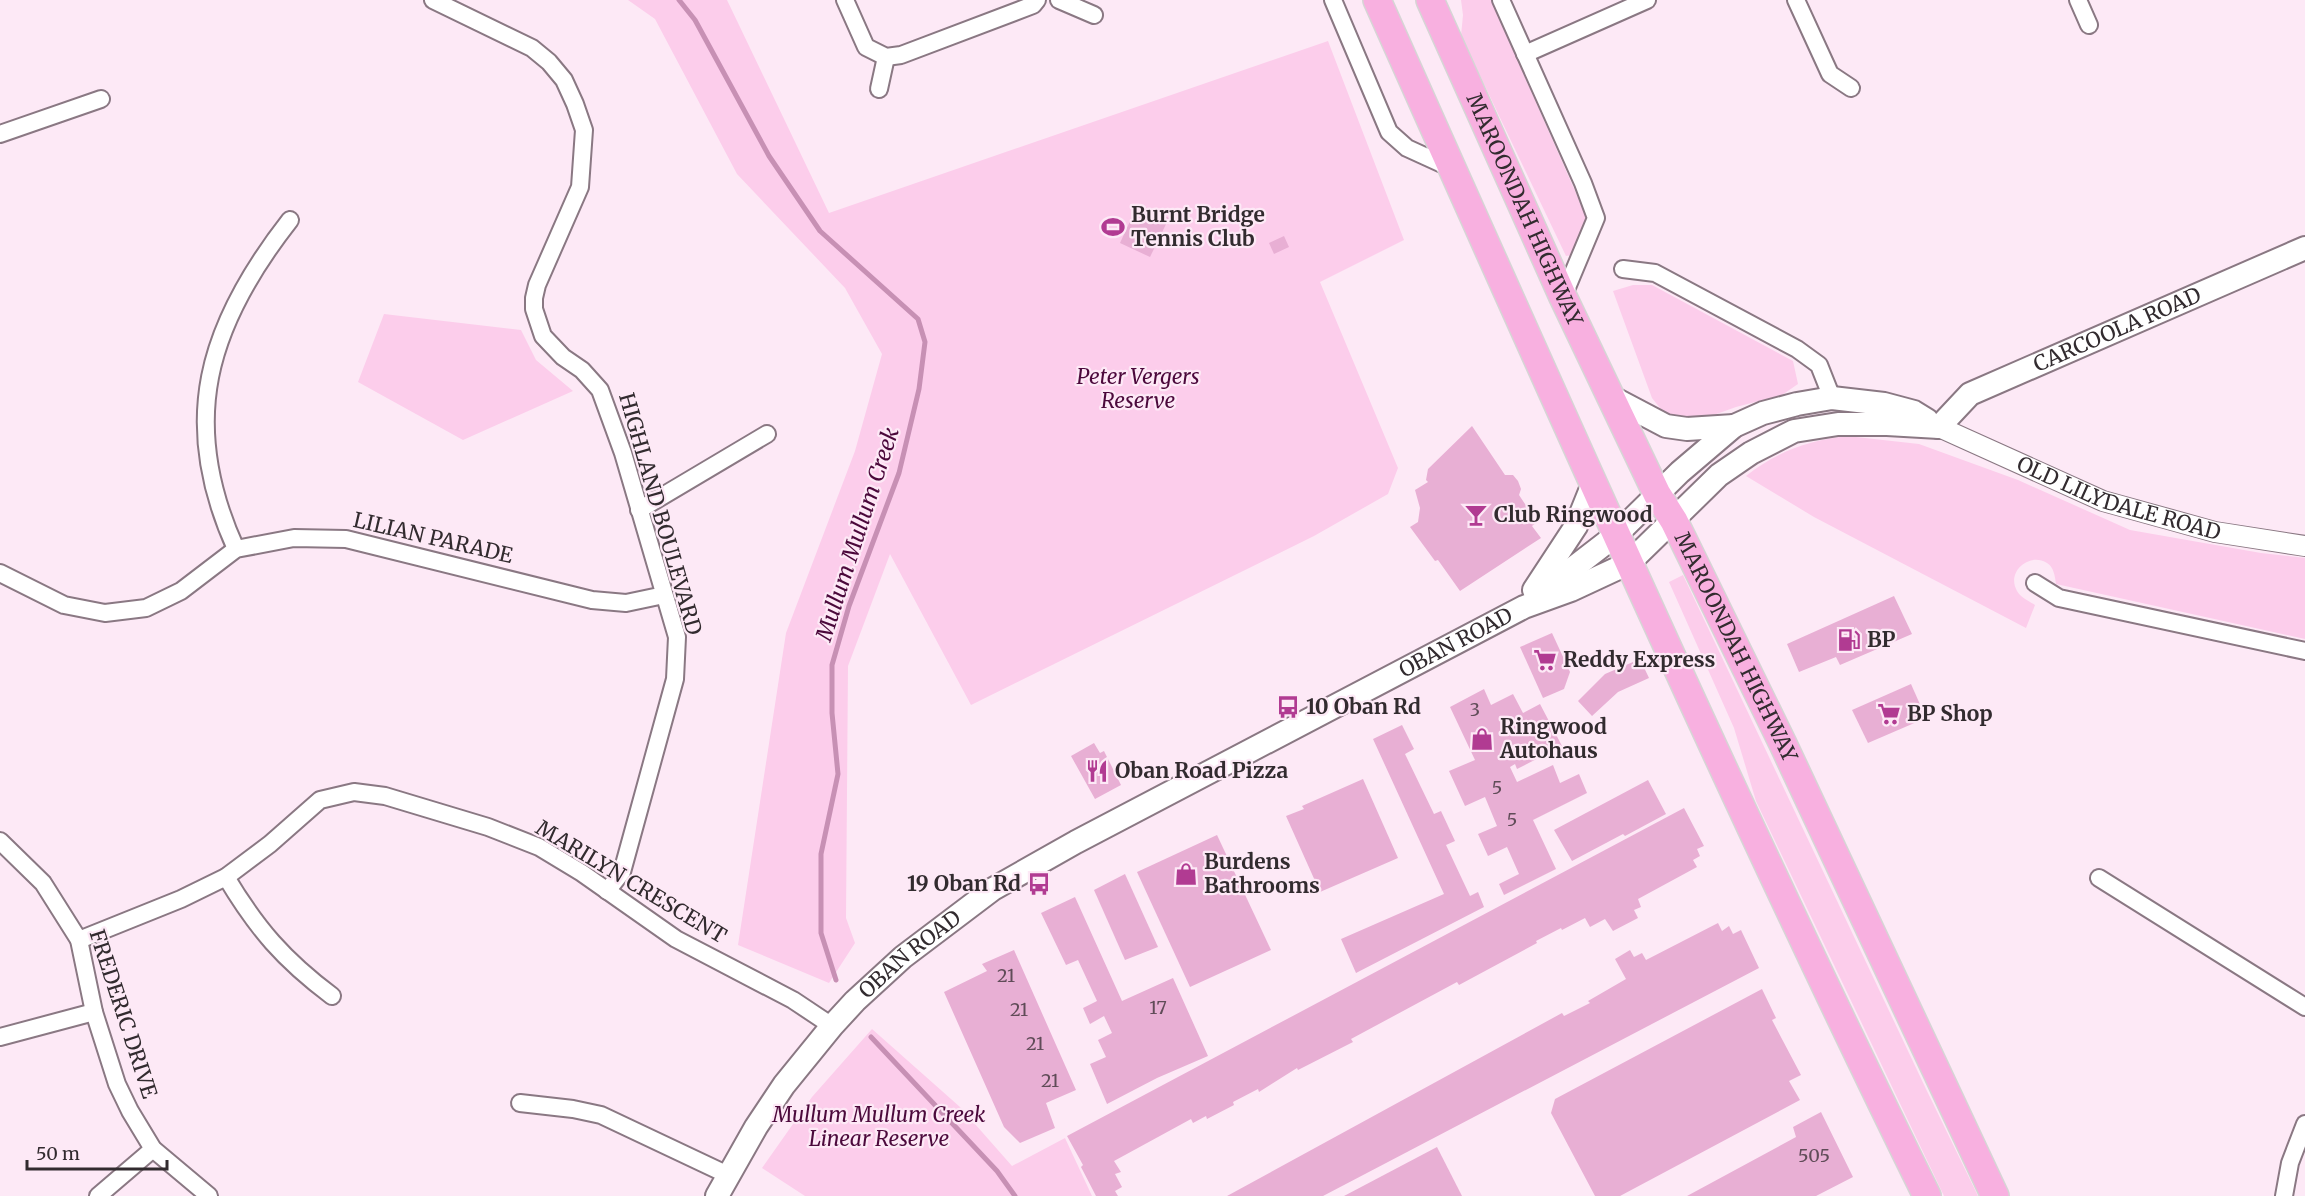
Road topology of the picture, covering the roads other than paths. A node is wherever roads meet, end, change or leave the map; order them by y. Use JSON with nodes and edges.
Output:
{"nodes":[{"id":1,"x":433,"y":0,"type":"edge"},
{"id":2,"x":845,"y":0,"type":"edge"},
{"id":3,"x":1037,"y":0,"type":"edge"},
{"id":4,"x":1059,"y":0,"type":"edge"},
{"id":5,"x":1333,"y":0,"type":"edge"},
{"id":6,"x":1377,"y":0,"type":"edge"},
{"id":7,"x":1430,"y":0,"type":"edge"},
{"id":8,"x":1501,"y":0,"type":"edge"},
{"id":9,"x":1647,"y":0,"type":"edge"},
{"id":10,"x":1796,"y":0,"type":"edge"},
{"id":11,"x":2078,"y":0,"type":"edge"},
{"id":12,"x":1094,"y":15,"type":"dead end"},
{"id":13,"x":2089,"y":25,"type":"dead end"},
{"id":14,"x":1525,"y":54,"type":"junction"},
{"id":15,"x":886,"y":57,"type":"junction"},
{"id":16,"x":1851,"y":88,"type":"dead end"},
{"id":17,"x":879,"y":89,"type":"dead end"},
{"id":18,"x":101,"y":99,"type":"dead end"},
{"id":19,"x":0,"y":134,"type":"edge"},
{"id":20,"x":1453,"y":170,"type":"junction"},
{"id":21,"x":290,"y":220,"type":"dead end"},
{"id":22,"x":2305,"y":248,"type":"edge"},
{"id":23,"x":1623,"y":269,"type":"dead end"},
{"id":24,"x":1563,"y":297,"type":"junction"},
{"id":25,"x":1611,"y":398,"type":"junction"},
{"id":26,"x":1832,"y":398,"type":"junction"},
{"id":27,"x":1838,"y":424,"type":"junction"},
{"id":28,"x":1734,"y":426,"type":"junction"},
{"id":29,"x":1939,"y":427,"type":"junction"},
{"id":30,"x":767,"y":434,"type":"dead end"},
{"id":31,"x":1593,"y":484,"type":"junction"},
{"id":32,"x":1657,"y":494,"type":"junction"},
{"id":33,"x":639,"y":510,"type":"junction"},
{"id":34,"x":1674,"y":520,"type":"junction"},
{"id":35,"x":1616,"y":535,"type":"junction"},
{"id":36,"x":2305,"y":546,"type":"edge"},
{"id":37,"x":236,"y":549,"type":"junction"},
{"id":38,"x":1629,"y":563,"type":"junction"},
{"id":39,"x":0,"y":573,"type":"edge"},
{"id":40,"x":2035,"y":582,"type":"dead end"},
{"id":41,"x":664,"y":595,"type":"junction"},
{"id":42,"x":1524,"y":607,"type":"junction"},
{"id":43,"x":2305,"y":651,"type":"edge"},
{"id":44,"x":0,"y":841,"type":"edge"},
{"id":45,"x":226,"y":877,"type":"junction"},
{"id":46,"x":2099,"y":878,"type":"dead end"},
{"id":47,"x":607,"y":891,"type":"junction"},
{"id":48,"x":79,"y":940,"type":"junction"},
{"id":49,"x":332,"y":996,"type":"dead end"},
{"id":50,"x":2305,"y":1007,"type":"edge"},
{"id":51,"x":94,"y":1012,"type":"junction"},
{"id":52,"x":832,"y":1026,"type":"junction"},
{"id":53,"x":0,"y":1037,"type":"edge"},
{"id":54,"x":520,"y":1103,"type":"dead end"},
{"id":55,"x":2305,"y":1124,"type":"edge"},
{"id":56,"x":153,"y":1149,"type":"junction"},
{"id":57,"x":2298,"y":1164,"type":"edge"},
{"id":58,"x":728,"y":1175,"type":"junction"},
{"id":59,"x":99,"y":1196,"type":"edge"},
{"id":60,"x":208,"y":1196,"type":"edge"},
{"id":61,"x":717,"y":1196,"type":"edge"},
{"id":62,"x":1927,"y":1196,"type":"edge"},
{"id":63,"x":1995,"y":1196,"type":"edge"},
{"id":64,"x":2284,"y":1196,"type":"edge"}],
"edges":[{"from":1,"to":33,"type":"street","name":"HIGHLAND BOULEVARD"},
{"from":2,"to":15,"type":"street"},
{"from":3,"to":15,"type":"street"},
{"from":4,"to":12,"type":"street"},
{"from":5,"to":20,"type":"street"},
{"from":6,"to":20,"type":"highway"},
{"from":7,"to":24,"type":"highway","name":"MAROONDAH HIGHWAY"},
{"from":8,"to":14,"type":"street"},
{"from":9,"to":14,"type":"street"},
{"from":10,"to":16,"type":"street"},
{"from":11,"to":13,"type":"street"},
{"from":14,"to":24,"type":"street"},
{"from":15,"to":17,"type":"street"},
{"from":18,"to":19,"type":"street"},
{"from":20,"to":31,"type":"highway"},
{"from":21,"to":37,"type":"street"},
{"from":22,"to":29,"type":"main road","name":"CARCOOLA ROAD"},
{"from":23,"to":26,"type":"street"},
{"from":24,"to":25,"type":"highway","name":"MAROONDAH HIGHWAY"},
{"from":25,"to":28,"type":"main road"},
{"from":25,"to":32,"type":"highway","name":"MAROONDAH HIGHWAY"},
{"from":26,"to":27,"type":"main road"},
{"from":26,"to":28,"type":"main road","name":"OLD LILYDALE ROAD"},
{"from":26,"to":29,"type":"main road","name":"OLD LILYDALE ROAD"},
{"from":27,"to":29,"type":"main road","name":"OLD LILYDALE ROAD"},
{"from":27,"to":34,"type":"main road","name":"OLD LILYDALE ROAD"},
{"from":28,"to":32,"type":"main road","name":"OLD LILYDALE ROAD"},
{"from":29,"to":36,"type":"street","name":"OLD LILYDALE ROAD"},
{"from":30,"to":33,"type":"street"},
{"from":31,"to":35,"type":"highway"},
{"from":31,"to":42,"type":"main road"},
{"from":32,"to":34,"type":"highway","name":"MAROONDAH HIGHWAY"},
{"from":32,"to":35,"type":"main road","name":"OBAN ROAD"},
{"from":33,"to":41,"type":"street","name":"HIGHLAND BOULEVARD"},
{"from":34,"to":38,"type":"main road","name":"OBAN ROAD"},
{"from":34,"to":63,"type":"highway","name":"MAROONDAH HIGHWAY"},
{"from":35,"to":38,"type":"highway"},
{"from":35,"to":42,"type":"main road","name":"OBAN ROAD"},
{"from":37,"to":39,"type":"street","name":"LILIAN PARADE"},
{"from":37,"to":41,"type":"street","name":"LILIAN PARADE"},
{"from":38,"to":42,"type":"main road","name":"OBAN ROAD"},
{"from":38,"to":62,"type":"highway"},
{"from":40,"to":43,"type":"street"},
{"from":41,"to":47,"type":"street","name":"HIGHLAND BOULEVARD"},
{"from":42,"to":52,"type":"main road","name":"OBAN ROAD"},
{"from":44,"to":48,"type":"street","name":"FREDERIC DRIVE"},
{"from":45,"to":47,"type":"street","name":"MARILYN CRESCENT"},
{"from":45,"to":48,"type":"street","name":"MARILYN CRESCENT"},
{"from":45,"to":49,"type":"street"},
{"from":46,"to":50,"type":"street"},
{"from":47,"to":52,"type":"street","name":"MARILYN CRESCENT"},
{"from":48,"to":51,"type":"street","name":"FREDERIC DRIVE"},
{"from":51,"to":53,"type":"street"},
{"from":51,"to":56,"type":"street","name":"FREDERIC DRIVE"},
{"from":52,"to":58,"type":"main road","name":"OBAN ROAD"},
{"from":54,"to":58,"type":"street"},
{"from":55,"to":57,"type":"street"},
{"from":56,"to":59,"type":"street"},
{"from":56,"to":60,"type":"street","name":"FREDERIC DRIVE"},
{"from":57,"to":64,"type":"street"},
{"from":58,"to":61,"type":"main road","name":"OBAN ROAD"}]}
